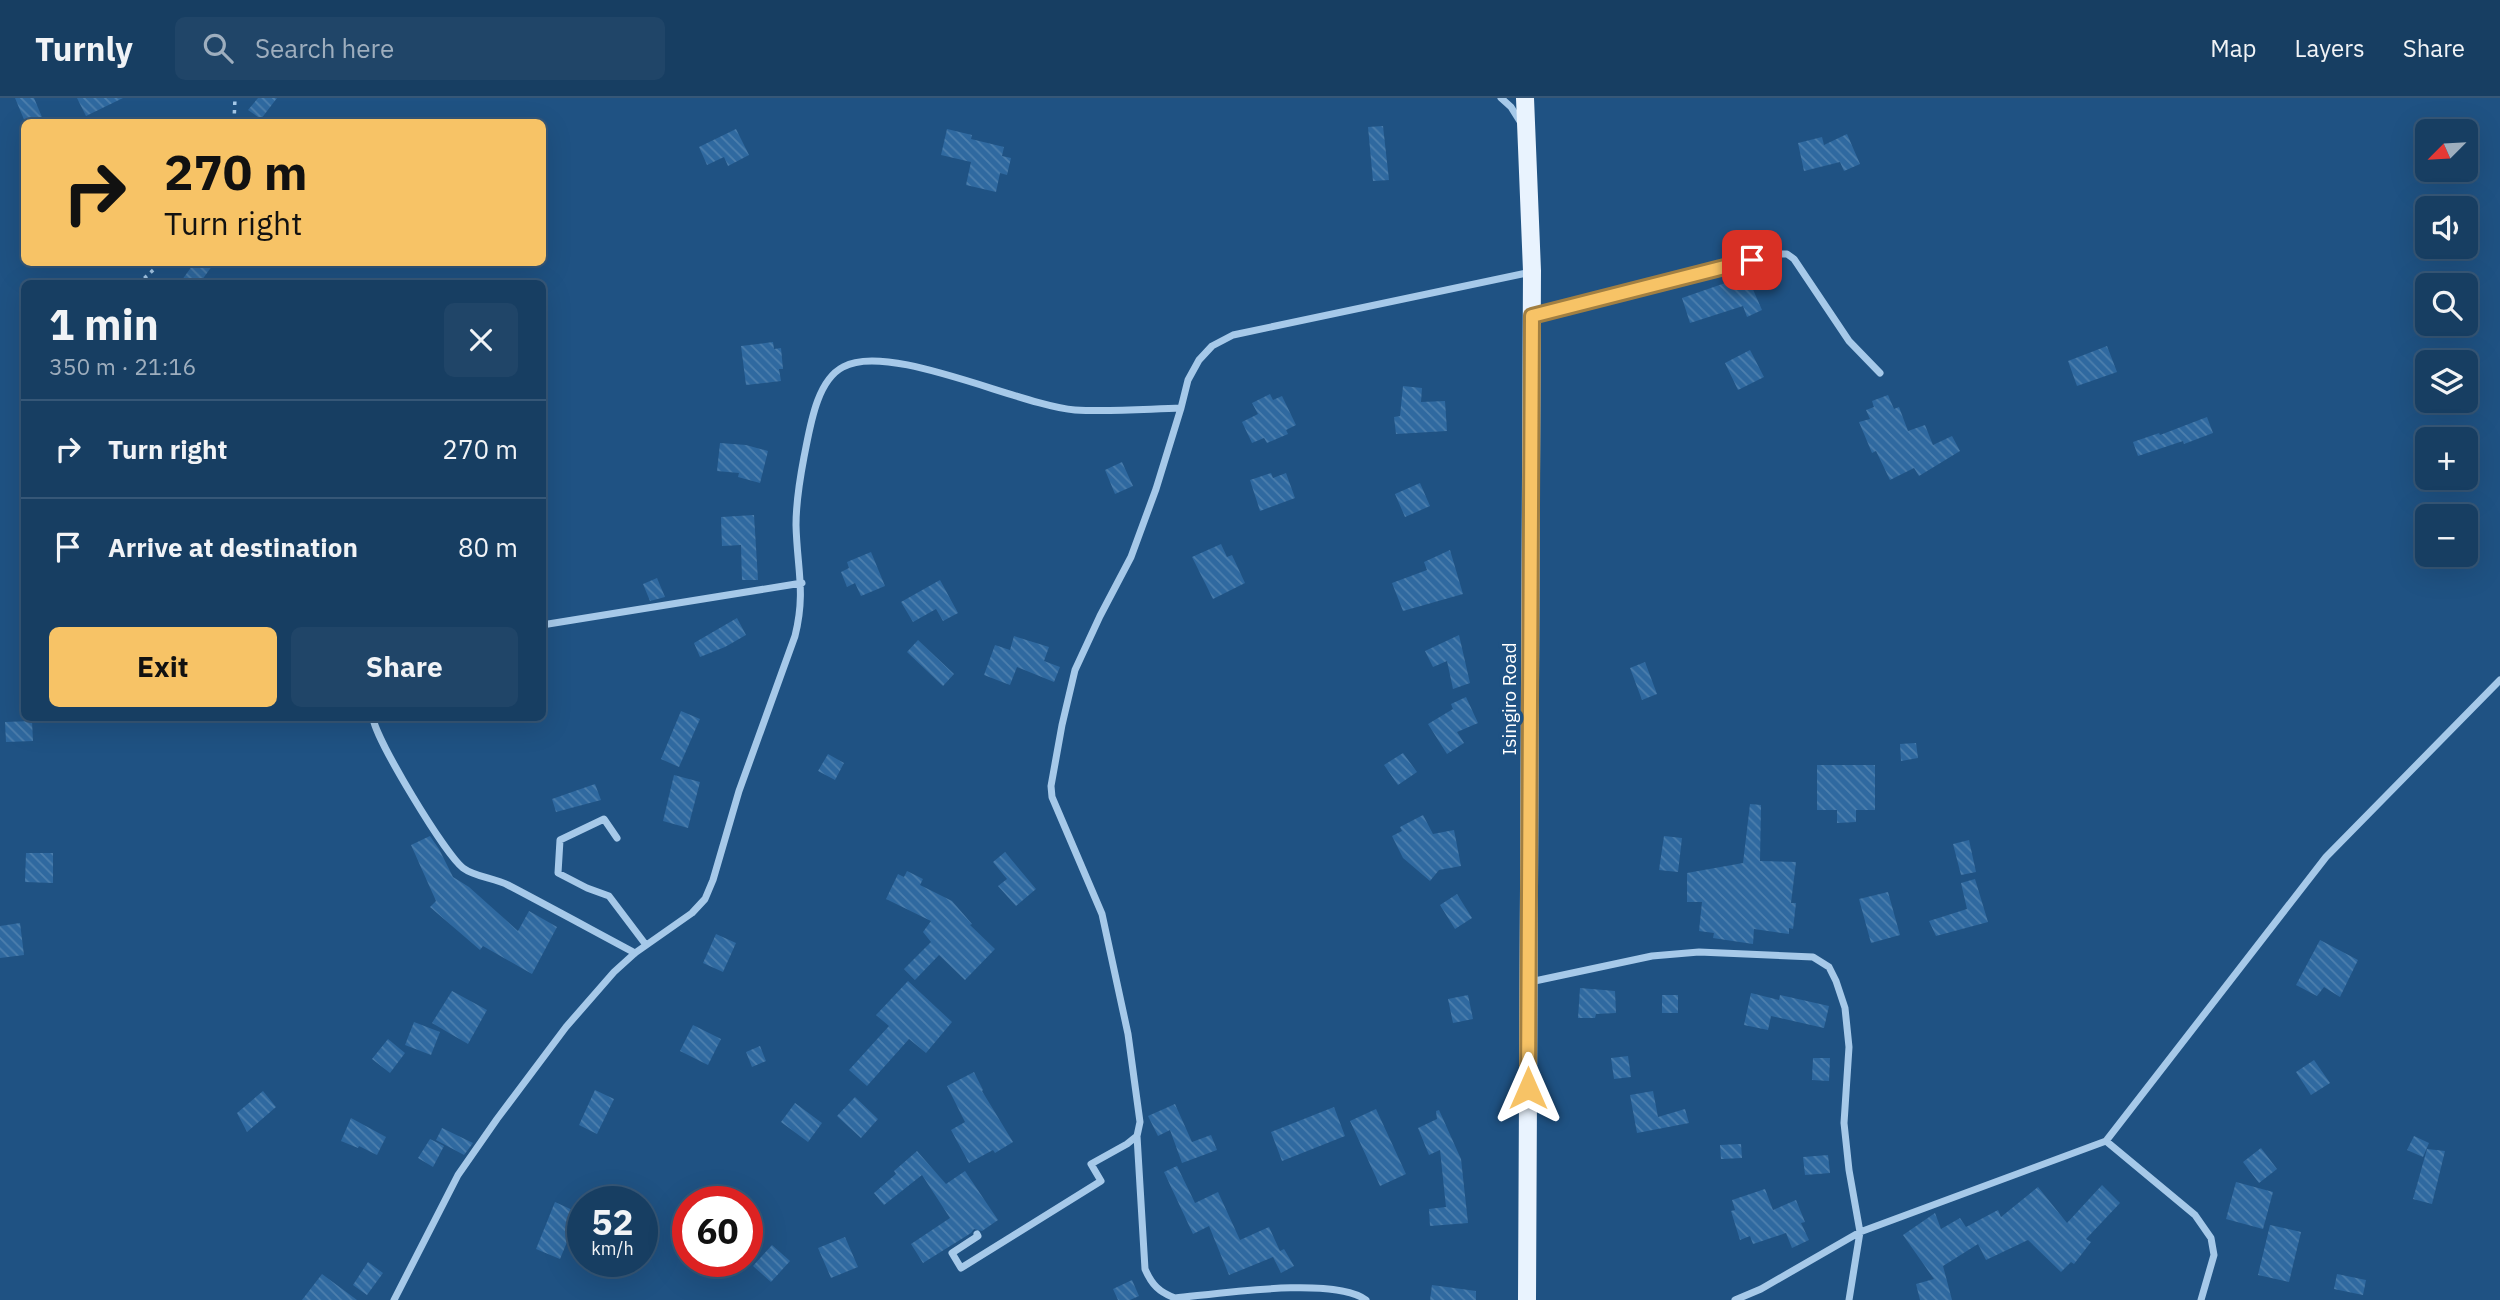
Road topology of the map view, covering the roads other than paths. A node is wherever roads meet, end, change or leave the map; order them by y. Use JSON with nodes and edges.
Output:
{"nodes":[{"id":1,"x":1501,"y":98,"type":"edge"},
{"id":2,"x":1525,"y":98,"type":"edge"},
{"id":3,"x":1525,"y":130,"type":"junction"},
{"id":4,"x":1532,"y":271,"type":"junction"},
{"id":5,"x":1532,"y":316,"type":"junction"},
{"id":6,"x":1880,"y":373,"type":"dead end"},
{"id":7,"x":1181,"y":408,"type":"junction"},
{"id":8,"x":802,"y":583,"type":"junction"},
{"id":9,"x":546,"y":624,"type":"edge"},
{"id":10,"x":2500,"y":680,"type":"edge"},
{"id":11,"x":374,"y":721,"type":"edge"},
{"id":12,"x":617,"y":838,"type":"dead end"},
{"id":13,"x":646,"y":945,"type":"junction"},
{"id":14,"x":635,"y":953,"type":"junction"},
{"id":15,"x":1529,"y":982,"type":"junction"},
{"id":16,"x":1137,"y":1136,"type":"junction"},
{"id":17,"x":2106,"y":1141,"type":"junction"},
{"id":18,"x":1860,"y":1232,"type":"junction"},
{"id":19,"x":977,"y":1234,"type":"dead end"},
{"id":20,"x":394,"y":1300,"type":"edge"},
{"id":21,"x":1366,"y":1300,"type":"edge"},
{"id":22,"x":1527,"y":1300,"type":"edge"},
{"id":23,"x":1735,"y":1300,"type":"edge"},
{"id":24,"x":1849,"y":1300,"type":"edge"},
{"id":25,"x":2201,"y":1300,"type":"edge"}],
"edges":[{"from":1,"to":3,"type":"street"},
{"from":2,"to":3,"type":"main road","name":"Isingiro Road"},
{"from":3,"to":4,"type":"main road","name":"Isingiro Road"},
{"from":4,"to":5,"type":"main road","name":"Isingiro Road"},
{"from":4,"to":7,"type":"street"},
{"from":5,"to":6,"type":"street"},
{"from":5,"to":15,"type":"main road","name":"Isingiro Road"},
{"from":7,"to":8,"type":"street"},
{"from":7,"to":16,"type":"street"},
{"from":8,"to":9,"type":"street"},
{"from":8,"to":13,"type":"street"},
{"from":10,"to":17,"type":"street"},
{"from":11,"to":14,"type":"street"},
{"from":12,"to":13,"type":"street"},
{"from":13,"to":14,"type":"street"},
{"from":14,"to":20,"type":"street"},
{"from":15,"to":18,"type":"street"},
{"from":15,"to":22,"type":"main road","name":"Isingiro Road"},
{"from":16,"to":19,"type":"street"},
{"from":16,"to":21,"type":"street"},
{"from":17,"to":18,"type":"street"},
{"from":17,"to":25,"type":"street"},
{"from":18,"to":23,"type":"street"},
{"from":18,"to":24,"type":"street"}]}
